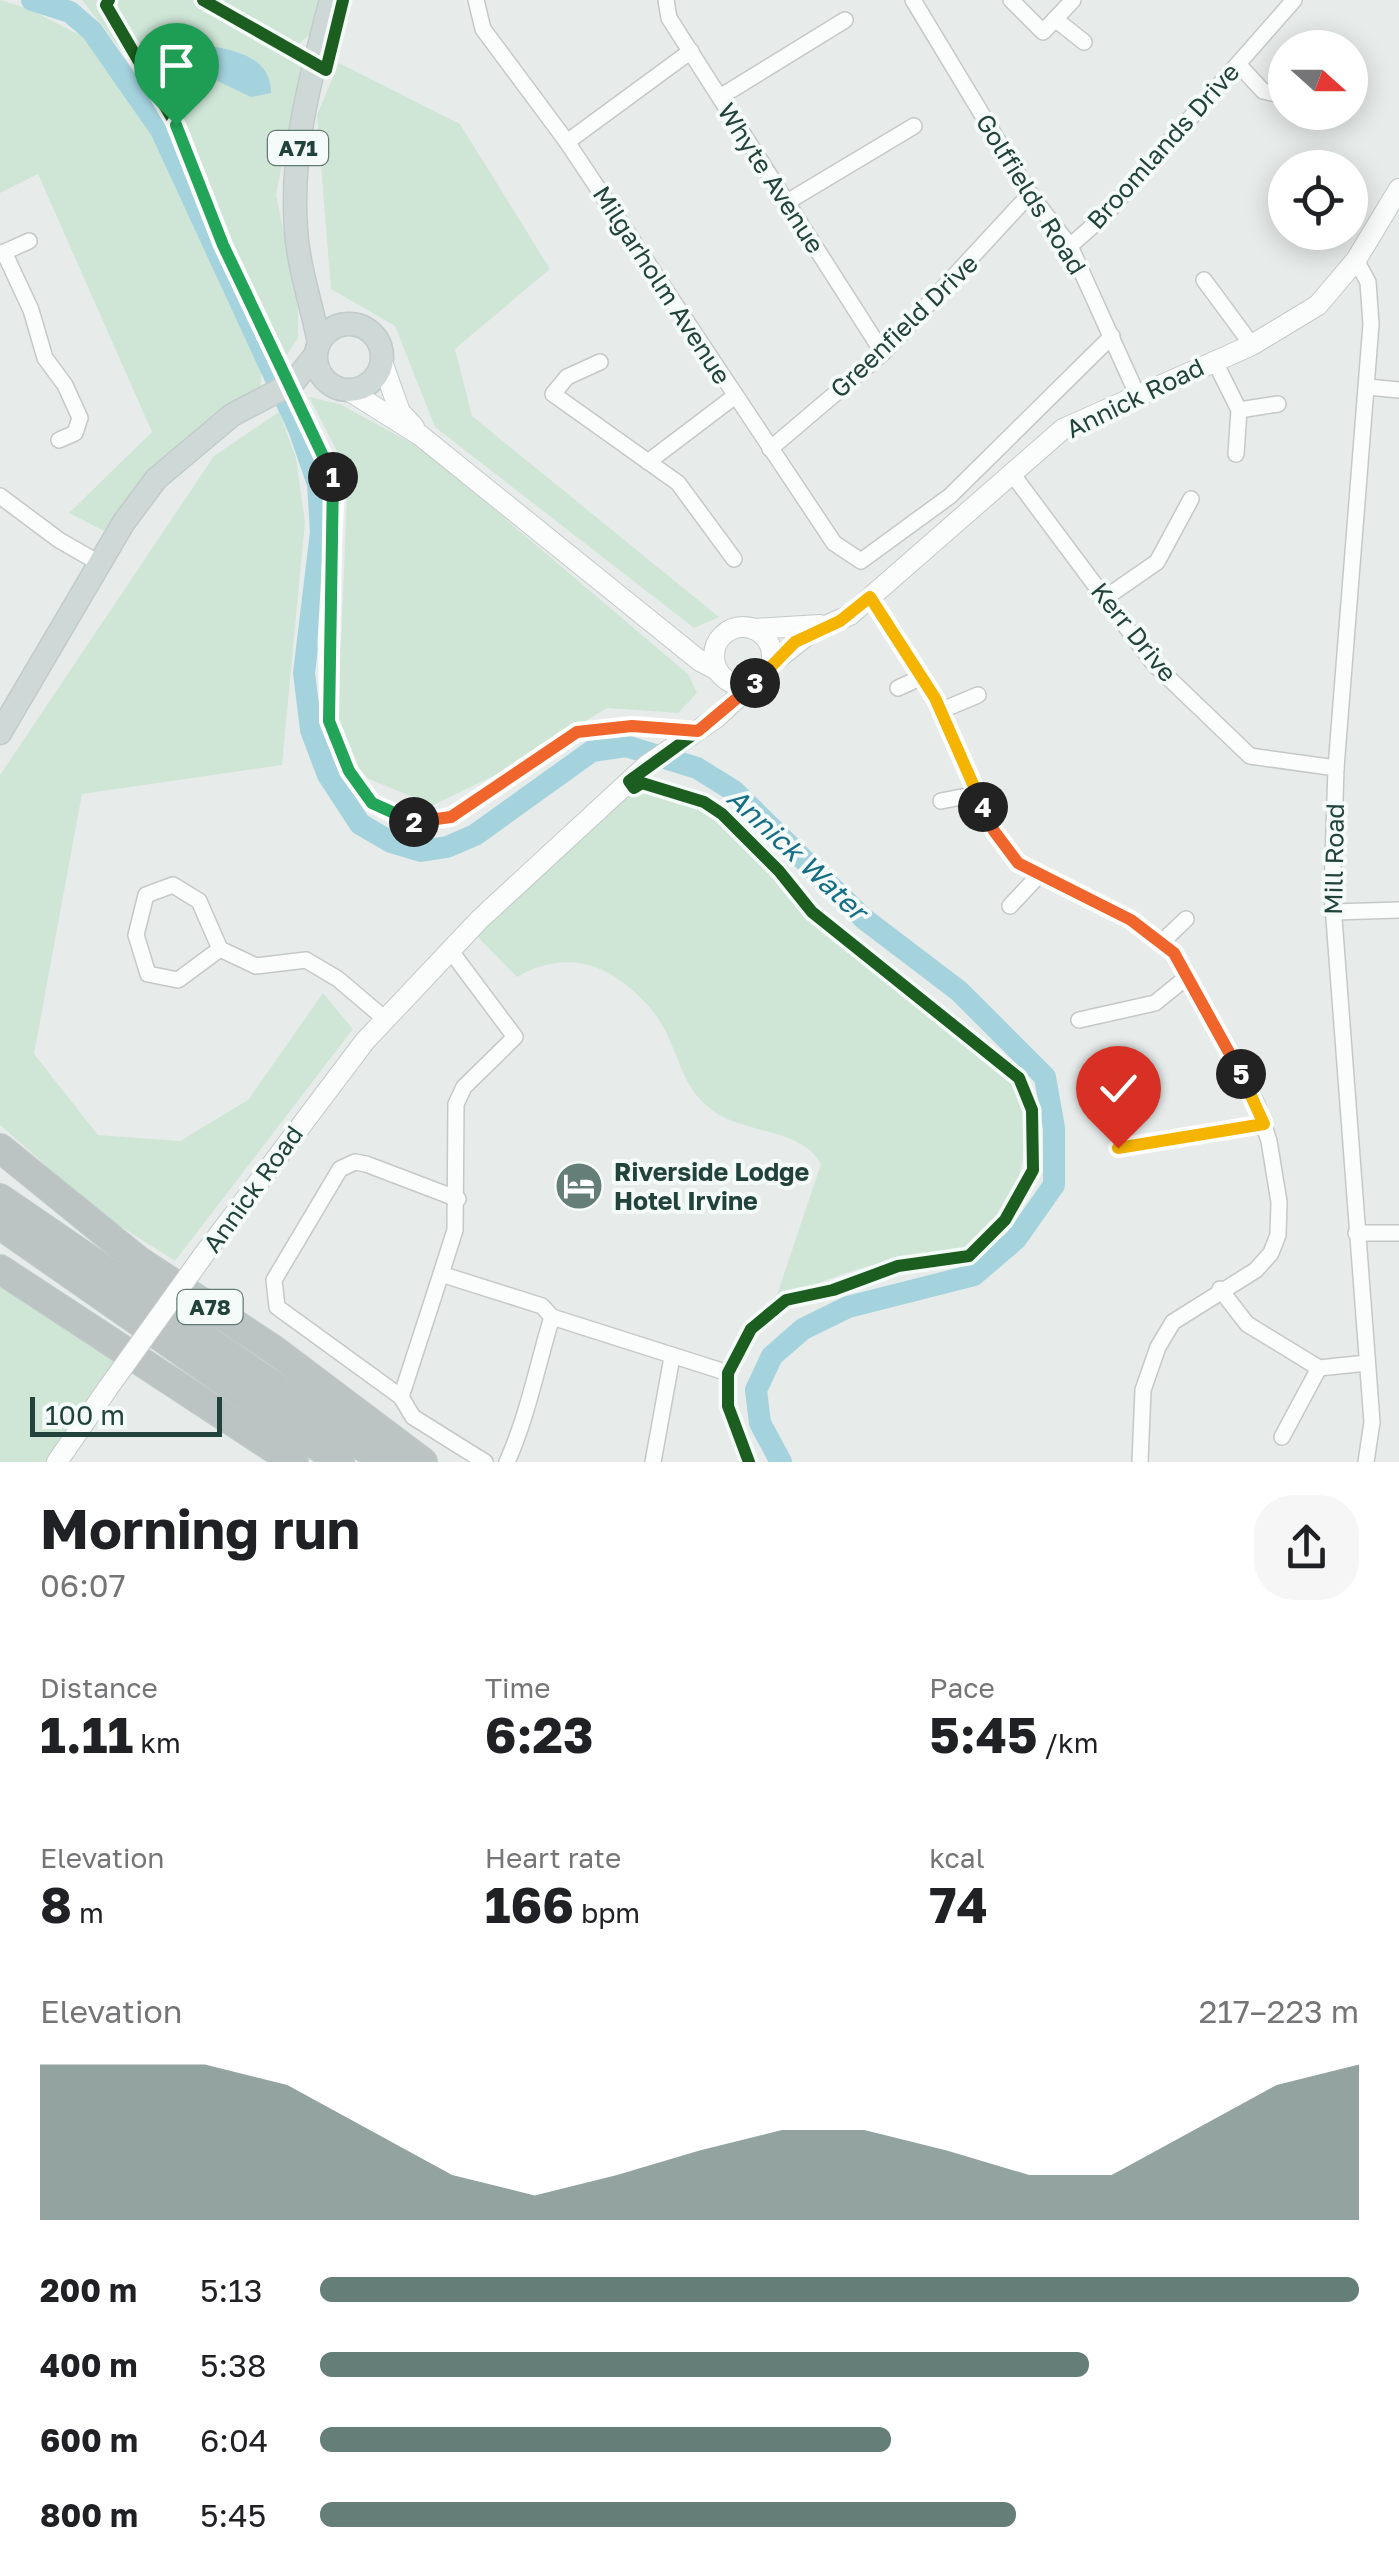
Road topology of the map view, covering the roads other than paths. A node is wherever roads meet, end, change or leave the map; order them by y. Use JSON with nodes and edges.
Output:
{"nodes":[{"id":1,"x":330,"y":0,"type":"edge"},
{"id":2,"x":476,"y":0,"type":"edge"},
{"id":3,"x":666,"y":0,"type":"edge"},
{"id":4,"x":914,"y":0,"type":"edge"},
{"id":5,"x":1011,"y":0,"type":"edge"},
{"id":6,"x":1072,"y":0,"type":"edge"},
{"id":7,"x":1294,"y":0,"type":"edge"},
{"id":8,"x":1055,"y":19,"type":"junction"},
{"id":9,"x":846,"y":20,"type":"dead end"},
{"id":10,"x":1084,"y":42,"type":"dead end"},
{"id":11,"x":690,"y":51,"type":"junction"},
{"id":12,"x":1238,"y":64,"type":"junction"},
{"id":13,"x":1268,"y":92,"type":"edge"},
{"id":14,"x":720,"y":97,"type":"junction"},
{"id":15,"x":914,"y":126,"type":"dead end"},
{"id":16,"x":567,"y":142,"type":"junction"},
{"id":17,"x":1399,"y":189,"type":"edge"},
{"id":18,"x":1030,"y":194,"type":"junction"},
{"id":19,"x":787,"y":202,"type":"junction"},
{"id":20,"x":29,"y":240,"type":"dead end"},
{"id":21,"x":1070,"y":246,"type":"junction"},
{"id":22,"x":2,"y":253,"type":"edge"},
{"id":23,"x":1356,"y":260,"type":"junction"},
{"id":24,"x":1204,"y":280,"type":"dead end"},
{"id":25,"x":311,"y":298,"type":"junction"},
{"id":26,"x":348,"y":324,"type":"junction"},
{"id":27,"x":1112,"y":336,"type":"junction"},
{"id":28,"x":1252,"y":345,"type":"junction"},
{"id":29,"x":318,"y":348,"type":"junction"},
{"id":30,"x":884,"y":353,"type":"junction"},
{"id":31,"x":1214,"y":360,"type":"junction"},
{"id":32,"x":382,"y":362,"type":"junction"},
{"id":33,"x":600,"y":362,"type":"dead end"},
{"id":34,"x":293,"y":384,"type":"junction"},
{"id":35,"x":1368,"y":387,"type":"junction"},
{"id":36,"x":339,"y":388,"type":"junction"},
{"id":37,"x":1399,"y":390,"type":"edge"},
{"id":38,"x":1136,"y":394,"type":"junction"},
{"id":39,"x":735,"y":396,"type":"junction"},
{"id":40,"x":1278,"y":404,"type":"dead end"},
{"id":41,"x":1239,"y":410,"type":"junction"},
{"id":42,"x":422,"y":436,"type":"junction"},
{"id":43,"x":60,"y":440,"type":"dead end"},
{"id":44,"x":770,"y":449,"type":"junction"},
{"id":45,"x":1236,"y":454,"type":"dead end"},
{"id":46,"x":648,"y":462,"type":"junction"},
{"id":47,"x":1013,"y":475,"type":"junction"},
{"id":48,"x":0,"y":496,"type":"edge"},
{"id":49,"x":1191,"y":499,"type":"dead end"},
{"id":50,"x":734,"y":559,"type":"dead end"},
{"id":51,"x":861,"y":561,"type":"joint"},
{"id":52,"x":99,"y":563,"type":"junction"},
{"id":53,"x":870,"y":597,"type":"junction"},
{"id":54,"x":1105,"y":598,"type":"junction"},
{"id":55,"x":828,"y":625,"type":"junction"},
{"id":56,"x":753,"y":629,"type":"junction"},
{"id":57,"x":672,"y":634,"type":"junction"},
{"id":58,"x":719,"y":641,"type":"junction"},
{"id":59,"x":772,"y":662,"type":"junction"},
{"id":60,"x":720,"y":673,"type":"junction"},
{"id":61,"x":922,"y":677,"type":"junction"},
{"id":62,"x":752,"y":684,"type":"junction"},
{"id":63,"x":898,"y":688,"type":"dead end"},
{"id":64,"x":978,"y":695,"type":"dead end"},
{"id":65,"x":940,"y":711,"type":"junction"},
{"id":66,"x":716,"y":718,"type":"junction"},
{"id":67,"x":0,"y":732,"type":"edge"},
{"id":68,"x":1336,"y":768,"type":"junction"},
{"id":69,"x":978,"y":794,"type":"junction"},
{"id":70,"x":941,"y":801,"type":"dead end"},
{"id":71,"x":1040,"y":874,"type":"junction"},
{"id":72,"x":1010,"y":906,"type":"dead end"},
{"id":73,"x":1399,"y":910,"type":"edge"},
{"id":74,"x":1333,"y":912,"type":"junction"},
{"id":75,"x":1186,"y":919,"type":"dead end"},
{"id":76,"x":1161,"y":943,"type":"junction"},
{"id":77,"x":220,"y":949,"type":"junction"},
{"id":78,"x":450,"y":950,"type":"junction"},
{"id":79,"x":1187,"y":977,"type":"junction"},
{"id":80,"x":385,"y":1019,"type":"junction"},
{"id":81,"x":1079,"y":1020,"type":"dead end"},
{"id":82,"x":1264,"y":1124,"type":"junction"},
{"id":83,"x":0,"y":1148,"type":"edge"},
{"id":84,"x":1118,"y":1148,"type":"dead end"},
{"id":85,"x":0,"y":1198,"type":"edge"},
{"id":86,"x":458,"y":1199,"type":"junction"},
{"id":87,"x":0,"y":1224,"type":"edge"},
{"id":88,"x":1356,"y":1233,"type":"junction"},
{"id":89,"x":1399,"y":1233,"type":"edge"},
{"id":90,"x":0,"y":1270,"type":"edge"},
{"id":91,"x":441,"y":1274,"type":"junction"},
{"id":92,"x":1220,"y":1289,"type":"junction"},
{"id":93,"x":552,"y":1316,"type":"junction"},
{"id":94,"x":672,"y":1357,"type":"junction"},
{"id":95,"x":1367,"y":1363,"type":"junction"},
{"id":96,"x":1319,"y":1368,"type":"junction"},
{"id":97,"x":728,"y":1373,"type":"dead end"},
{"id":98,"x":401,"y":1396,"type":"junction"},
{"id":99,"x":1282,"y":1437,"type":"dead end"},
{"id":100,"x":57,"y":1462,"type":"edge"},
{"id":101,"x":294,"y":1462,"type":"edge"},
{"id":102,"x":340,"y":1462,"type":"edge"},
{"id":103,"x":385,"y":1462,"type":"edge"},
{"id":104,"x":423,"y":1462,"type":"edge"},
{"id":105,"x":485,"y":1462,"type":"edge"},
{"id":106,"x":507,"y":1462,"type":"edge"},
{"id":107,"x":653,"y":1462,"type":"edge"},
{"id":108,"x":1140,"y":1462,"type":"edge"},
{"id":109,"x":1366,"y":1462,"type":"edge"}],
"edges":[{"from":1,"to":25,"type":"main road","number":"A71"},
{"from":2,"to":16,"type":"street","name":"Milgarholm Avenue"},
{"from":3,"to":11,"type":"street","name":"Whyte Avenue"},
{"from":4,"to":18,"type":"street","name":"Golffields Road"},
{"from":5,"to":8,"type":"street"},
{"from":6,"to":8,"type":"street"},
{"from":7,"to":12,"type":"street","name":"Broomlands Drive"},
{"from":8,"to":10,"type":"street"},
{"from":9,"to":14,"type":"street"},
{"from":11,"to":14,"type":"street","name":"Whyte Avenue"},
{"from":11,"to":16,"type":"street"},
{"from":12,"to":13,"type":"street"},
{"from":12,"to":21,"type":"street","name":"Broomlands Drive"},
{"from":14,"to":19,"type":"street","name":"Whyte Avenue"},
{"from":15,"to":19,"type":"street"},
{"from":16,"to":39,"type":"street","name":"Milgarholm Avenue"},
{"from":17,"to":23,"type":"main road","name":"Annick Road"},
{"from":18,"to":21,"type":"street","name":"Golffields Road"},
{"from":18,"to":30,"type":"street","name":"Greenfield Drive"},
{"from":19,"to":30,"type":"street","name":"Whyte Avenue"},
{"from":20,"to":22,"type":"street"},
{"from":21,"to":27,"type":"street","name":"Golffields Road"},
{"from":22,"to":43,"type":"street"},
{"from":23,"to":28,"type":"main road","name":"Annick Road"},
{"from":23,"to":35,"type":"street","name":"Mill Road"},
{"from":24,"to":28,"type":"street"},
{"from":25,"to":26,"type":"main road"},
{"from":25,"to":29,"type":"main road","number":"A71"},
{"from":26,"to":29,"type":"main road"},
{"from":26,"to":32,"type":"main road"},
{"from":27,"to":38,"type":"street","name":"Golffields Road"},
{"from":27,"to":51,"type":"street","name":"Annick Road"},
{"from":28,"to":31,"type":"main road","name":"Annick Road"},
{"from":29,"to":34,"type":"main road"},
{"from":29,"to":36,"type":"main road","number":"A71"},
{"from":30,"to":44,"type":"street","name":"Greenfield Drive"},
{"from":31,"to":38,"type":"main road","name":"Annick Road"},
{"from":31,"to":41,"type":"street"},
{"from":32,"to":36,"type":"main road"},
{"from":32,"to":42,"type":"main road"},
{"from":33,"to":46,"type":"street"},
{"from":34,"to":36,"type":"main road"},
{"from":34,"to":52,"type":"main road"},
{"from":35,"to":37,"type":"street"},
{"from":35,"to":68,"type":"street","name":"Mill Road"},
{"from":36,"to":42,"type":"main road"},
{"from":38,"to":47,"type":"main road","name":"Annick Road"},
{"from":39,"to":44,"type":"street","name":"Milgarholm Avenue"},
{"from":39,"to":46,"type":"street"},
{"from":40,"to":41,"type":"street"},
{"from":41,"to":45,"type":"street"},
{"from":42,"to":57,"type":"main road"},
{"from":44,"to":51,"type":"street","name":"Milgarholm Avenue"},
{"from":46,"to":50,"type":"street"},
{"from":47,"to":53,"type":"main road","name":"Annick Road"},
{"from":47,"to":54,"type":"street","name":"Kerr Drive"},
{"from":48,"to":52,"type":"street"},
{"from":49,"to":54,"type":"street"},
{"from":52,"to":67,"type":"main road"},
{"from":53,"to":55,"type":"main road","name":"Annick Road"},
{"from":53,"to":61,"type":"street"},
{"from":54,"to":68,"type":"street","name":"Kerr Drive"},
{"from":55,"to":56,"type":"main road"},
{"from":55,"to":59,"type":"main road","name":"Annick Road"},
{"from":56,"to":58,"type":"main road"},
{"from":56,"to":59,"type":"main road"},
{"from":57,"to":58,"type":"main road"},
{"from":57,"to":60,"type":"main road"},
{"from":58,"to":60,"type":"main road"},
{"from":59,"to":62,"type":"main road"},
{"from":60,"to":62,"type":"main road"},
{"from":60,"to":66,"type":"main road"},
{"from":61,"to":63,"type":"street"},
{"from":61,"to":65,"type":"street"},
{"from":62,"to":66,"type":"main road","name":"Annick Road"},
{"from":64,"to":65,"type":"street"},
{"from":65,"to":69,"type":"street"},
{"from":66,"to":78,"type":"main road","name":"Annick Road"},
{"from":68,"to":74,"type":"street","name":"Mill Road"},
{"from":69,"to":70,"type":"street"},
{"from":69,"to":71,"type":"street"},
{"from":71,"to":72,"type":"street"},
{"from":71,"to":76,"type":"street"},
{"from":73,"to":74,"type":"street"},
{"from":74,"to":88,"type":"street","name":"Mill Road"},
{"from":75,"to":76,"type":"street"},
{"from":76,"to":79,"type":"street"},
{"from":77,"to":77,"type":"street"},
{"from":77,"to":80,"type":"street"},
{"from":78,"to":80,"type":"main road","name":"Annick Road"},
{"from":78,"to":86,"type":"street"},
{"from":79,"to":81,"type":"street"},
{"from":79,"to":82,"type":"street"},
{"from":80,"to":100,"type":"main road","name":"Annick Road","bridge":true},
{"from":82,"to":84,"type":"street"},
{"from":82,"to":92,"type":"street"},
{"from":83,"to":104,"type":"highway","number":"A78"},
{"from":85,"to":103,"type":"highway","number":"A78"},
{"from":86,"to":91,"type":"street"},
{"from":86,"to":98,"type":"street"},
{"from":87,"to":102,"type":"highway","number":"A78"},
{"from":88,"to":89,"type":"street"},
{"from":88,"to":95,"type":"street","name":"Mill Road"},
{"from":90,"to":101,"type":"highway"},
{"from":91,"to":93,"type":"street"},
{"from":91,"to":98,"type":"street"},
{"from":92,"to":96,"type":"street"},
{"from":92,"to":108,"type":"street"},
{"from":93,"to":94,"type":"street"},
{"from":93,"to":106,"type":"street"},
{"from":94,"to":97,"type":"street"},
{"from":94,"to":107,"type":"street"},
{"from":95,"to":96,"type":"street"},
{"from":95,"to":109,"type":"street","name":"Mill Road"},
{"from":96,"to":99,"type":"street"},
{"from":98,"to":105,"type":"street"}]}
